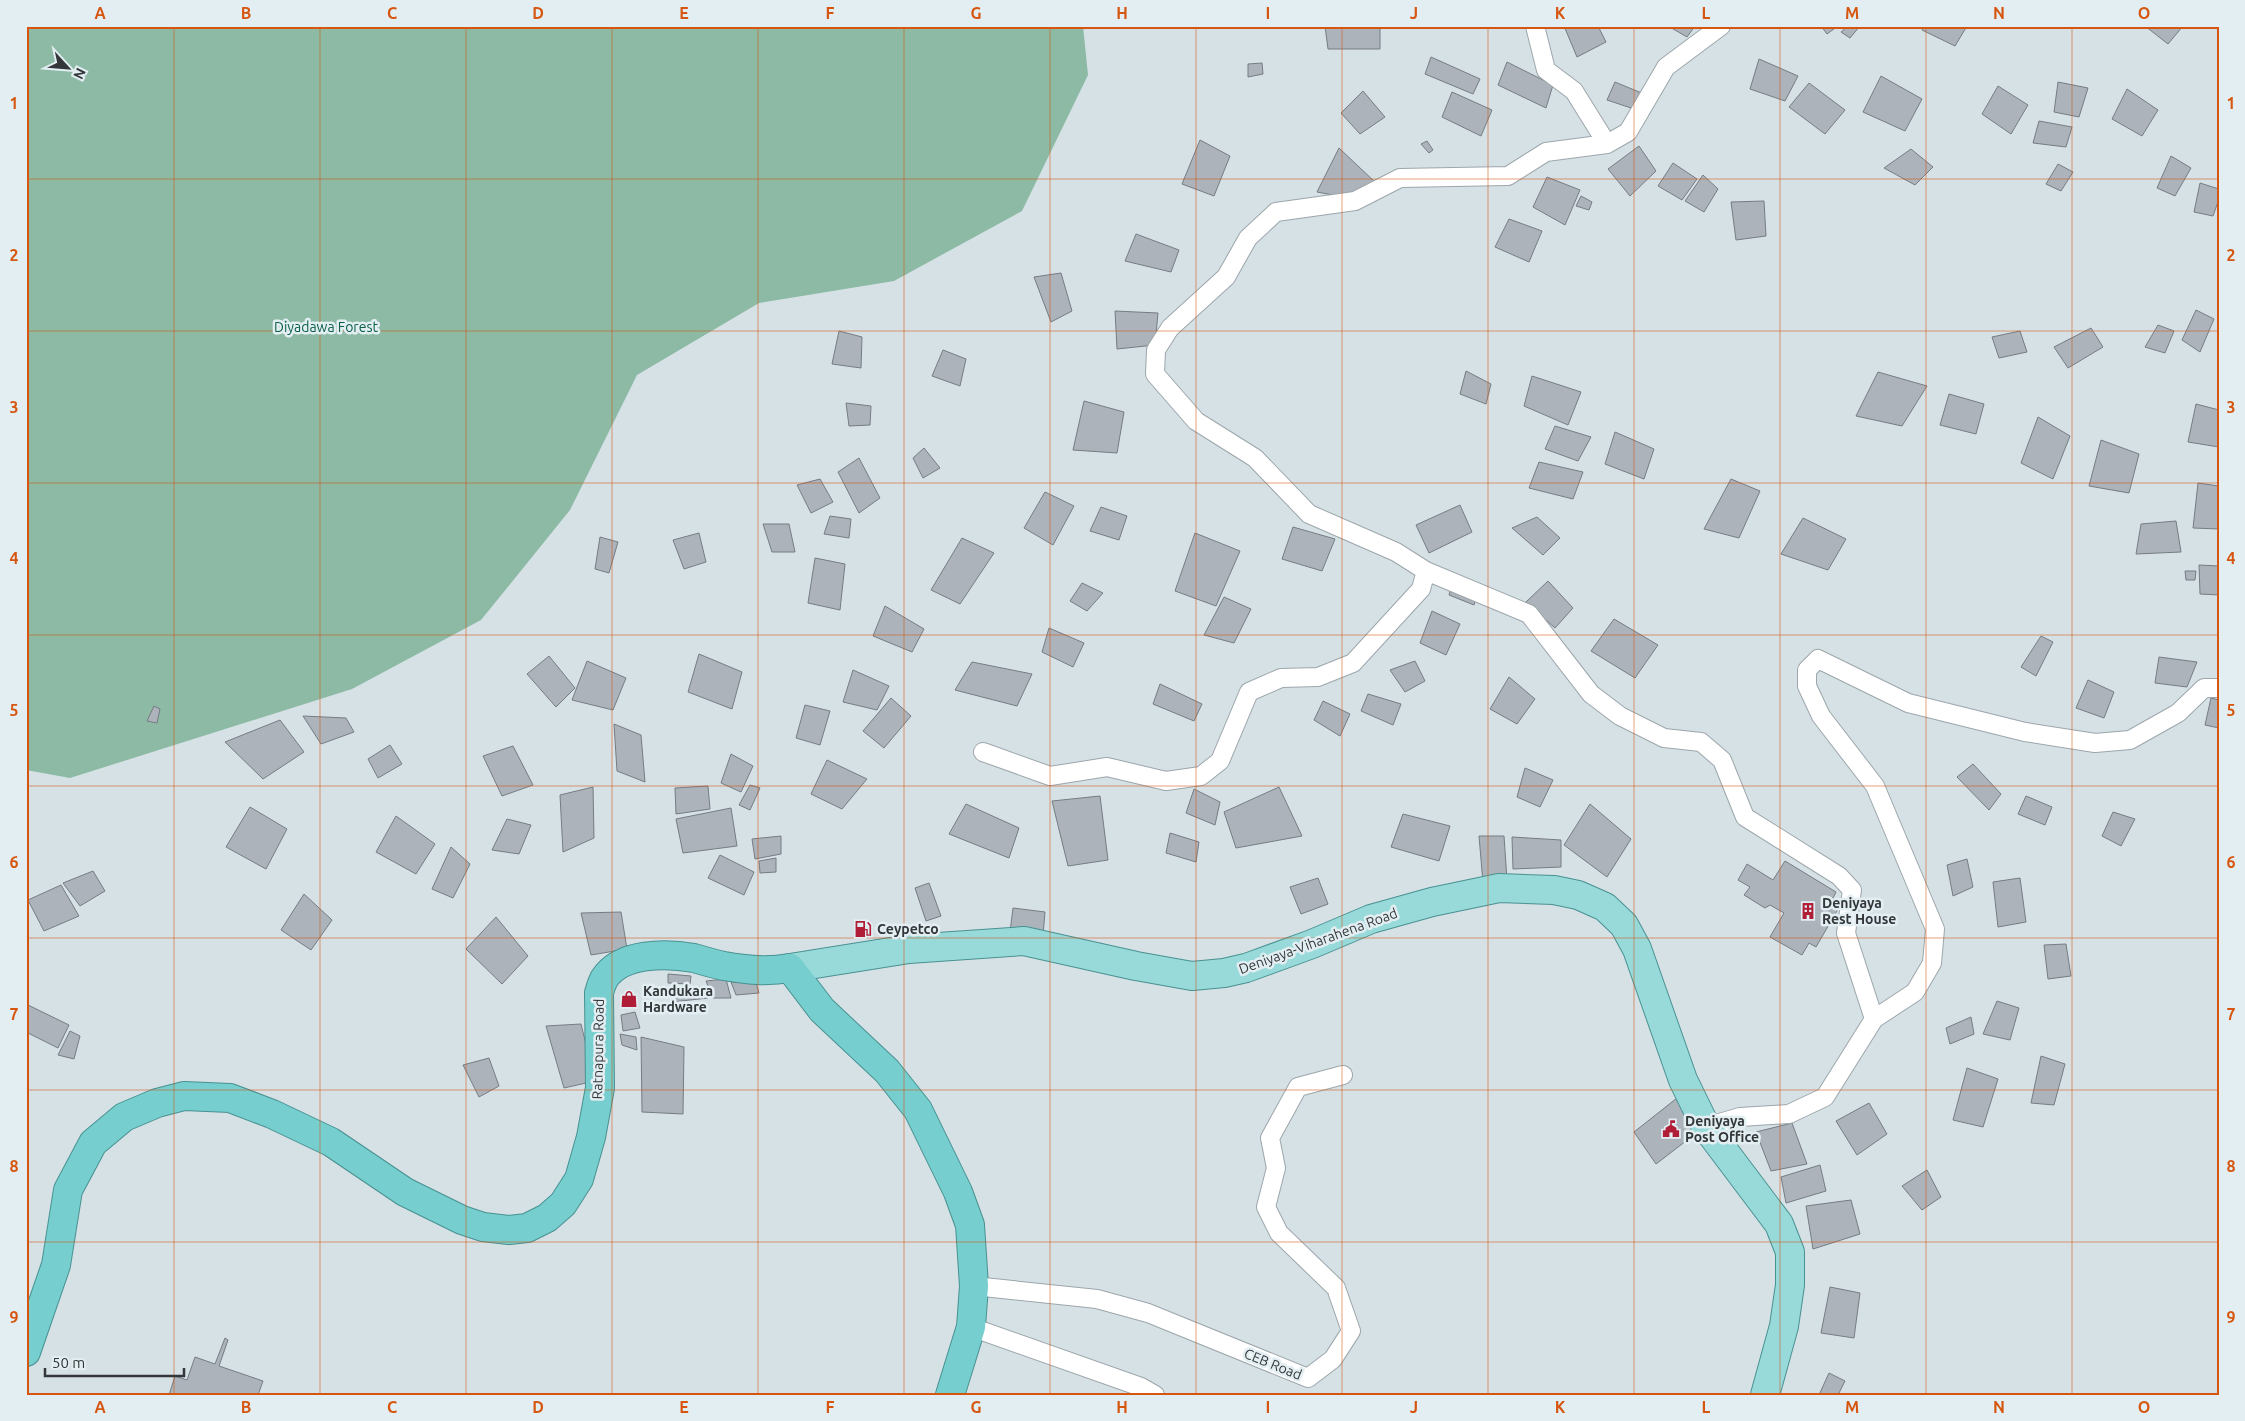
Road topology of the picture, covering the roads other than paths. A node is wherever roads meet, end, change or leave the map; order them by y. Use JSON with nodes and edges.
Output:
{"nodes":[{"id":1,"x":1535,"y":26,"type":"edge"},
{"id":2,"x":1721,"y":26,"type":"edge"},
{"id":3,"x":1607,"y":144,"type":"junction"},
{"id":4,"x":1426,"y":572,"type":"junction"},
{"id":5,"x":2219,"y":688,"type":"edge"},
{"id":6,"x":982,"y":752,"type":"dead end"},
{"id":7,"x":790,"y":968,"type":"junction"},
{"id":8,"x":1874,"y":1019,"type":"junction"},
{"id":9,"x":1343,"y":1075,"type":"dead end"},
{"id":10,"x":1706,"y":1127,"type":"junction"},
{"id":11,"x":974,"y":1286,"type":"junction"},
{"id":12,"x":971,"y":1326,"type":"junction"},
{"id":13,"x":26,"y":1352,"type":"edge"},
{"id":14,"x":950,"y":1395,"type":"edge"},
{"id":15,"x":1155,"y":1395,"type":"edge"},
{"id":16,"x":1765,"y":1395,"type":"edge"}],
"edges":[{"from":1,"to":3,"type":"street"},
{"from":2,"to":3,"type":"street"},
{"from":3,"to":4,"type":"street"},
{"from":4,"to":6,"type":"street"},
{"from":4,"to":8,"type":"street"},
{"from":5,"to":8,"type":"street"},
{"from":7,"to":10,"type":"main road","name":"Deniyaya-Viharahena Road"},
{"from":7,"to":11,"type":"highway"},
{"from":7,"to":13,"type":"highway","name":"Ratnapura Road"},
{"from":8,"to":10,"type":"street"},
{"from":9,"to":11,"type":"street","name":"CEB Road"},
{"from":10,"to":16,"type":"main road","name":"Deniyaya-Viharahena Road"},
{"from":11,"to":12,"type":"highway"},
{"from":12,"to":14,"type":"highway"},
{"from":12,"to":15,"type":"street"}]}
